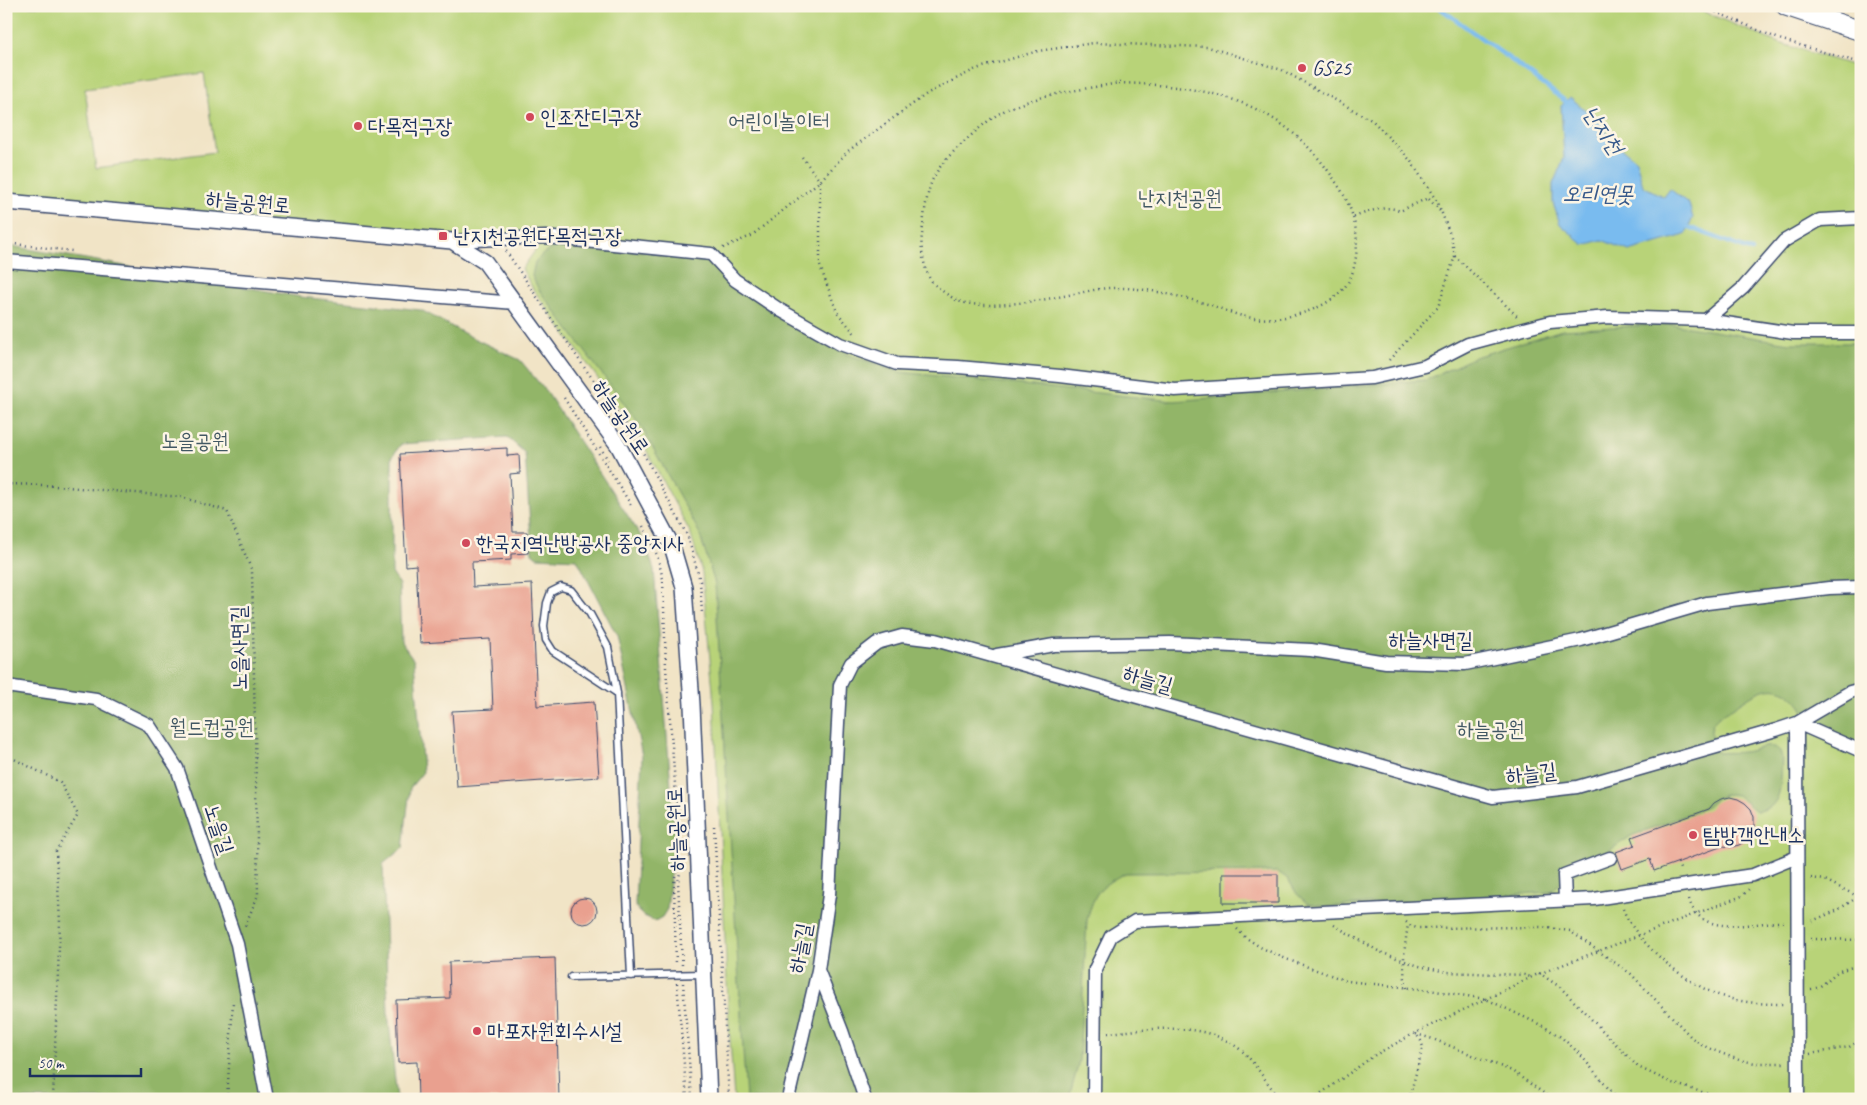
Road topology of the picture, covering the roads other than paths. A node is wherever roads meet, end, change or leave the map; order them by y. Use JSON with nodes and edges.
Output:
{"nodes":[{"id":1,"x":1786,"y":6,"type":"edge"},
{"id":2,"x":1861,"y":31,"type":"edge"},
{"id":3,"x":6,"y":202,"type":"edge"},
{"id":4,"x":1861,"y":218,"type":"edge"},
{"id":5,"x":452,"y":241,"type":"junction"},
{"id":6,"x":6,"y":262,"type":"edge"},
{"id":7,"x":515,"y":303,"type":"junction"},
{"id":8,"x":1706,"y":320,"type":"junction"},
{"id":9,"x":1861,"y":332,"type":"edge"},
{"id":10,"x":1861,"y":587,"type":"edge"},
{"id":11,"x":994,"y":656,"type":"junction"},
{"id":12,"x":6,"y":686,"type":"edge"},
{"id":13,"x":1861,"y":689,"type":"edge"},
{"id":14,"x":617,"y":693,"type":"junction"},
{"id":15,"x":1797,"y":723,"type":"junction"},
{"id":16,"x":1861,"y":751,"type":"edge"},
{"id":17,"x":1797,"y":857,"type":"junction"},
{"id":18,"x":1610,"y":858,"type":"dead end"},
{"id":19,"x":1565,"y":900,"type":"junction"},
{"id":20,"x":818,"y":970,"type":"junction"},
{"id":21,"x":704,"y":974,"type":"junction"},
{"id":22,"x":631,"y":976,"type":"junction"},
{"id":23,"x":571,"y":977,"type":"dead end"},
{"id":24,"x":267,"y":1099,"type":"edge"},
{"id":25,"x":709,"y":1099,"type":"edge"},
{"id":26,"x":788,"y":1099,"type":"edge"},
{"id":27,"x":865,"y":1099,"type":"edge"},
{"id":28,"x":1094,"y":1099,"type":"edge"},
{"id":29,"x":1798,"y":1099,"type":"edge"}],
"edges":[{"from":1,"to":2,"type":"main road"},
{"from":3,"to":5,"type":"street","name":"하늘공원로"},
{"from":4,"to":8,"type":"street"},
{"from":5,"to":7,"type":"street","name":"하늘공원로"},
{"from":5,"to":8,"type":"street"},
{"from":6,"to":7,"type":"street"},
{"from":7,"to":21,"type":"street","name":"하늘공원로"},
{"from":8,"to":9,"type":"street"},
{"from":10,"to":11,"type":"street","name":"하늘사면길"},
{"from":11,"to":15,"type":"street","name":"하늘길"},
{"from":11,"to":20,"type":"street","name":"하늘길"},
{"from":12,"to":24,"type":"street","name":"노을길"},
{"from":13,"to":15,"type":"street","name":"하늘길"},
{"from":14,"to":14,"type":"lane"},
{"from":14,"to":22,"type":"lane"},
{"from":15,"to":16,"type":"street"},
{"from":15,"to":17,"type":"street"},
{"from":17,"to":19,"type":"street"},
{"from":17,"to":29,"type":"street"},
{"from":18,"to":19,"type":"street"},
{"from":19,"to":28,"type":"street"},
{"from":20,"to":26,"type":"street","name":"하늘길"},
{"from":20,"to":27,"type":"street"},
{"from":21,"to":22,"type":"lane"},
{"from":21,"to":25,"type":"street","name":"하늘공원로"},
{"from":22,"to":23,"type":"lane"}]}
